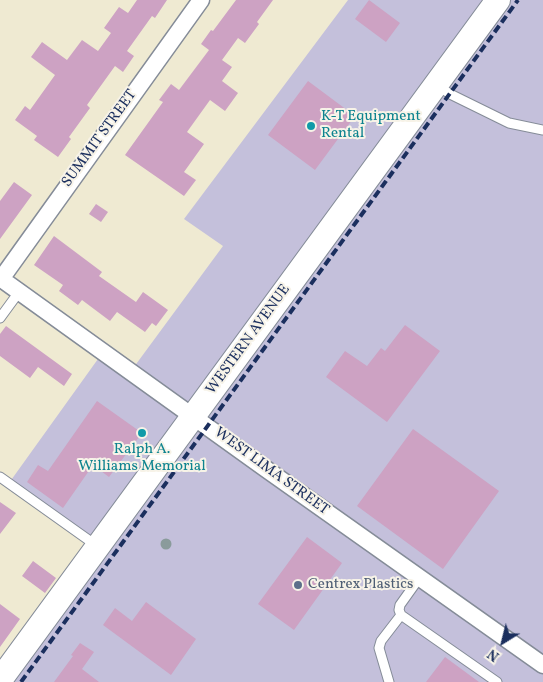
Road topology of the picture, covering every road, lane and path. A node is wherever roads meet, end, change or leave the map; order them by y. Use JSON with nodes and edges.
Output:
{"nodes":[{"id":1,"x":201,"y":0,"type":"edge"},
{"id":2,"x":498,"y":0,"type":"edge"},
{"id":3,"x":436,"y":84,"type":"junction"},
{"id":4,"x":543,"y":130,"type":"edge"},
{"id":5,"x":0,"y":278,"type":"edge"},
{"id":6,"x":19,"y":292,"type":"junction"},
{"id":7,"x":0,"y":318,"type":"edge"},
{"id":8,"x":193,"y":416,"type":"junction"},
{"id":9,"x":0,"y":477,"type":"edge"},
{"id":10,"x":98,"y":546,"type":"junction"},
{"id":11,"x":420,"y":577,"type":"junction"},
{"id":12,"x":401,"y":615,"type":"junction"},
{"id":13,"x":543,"y":665,"type":"edge"},
{"id":14,"x":1,"y":677,"type":"edge"},
{"id":15,"x":389,"y":682,"type":"edge"},
{"id":16,"x":496,"y":682,"type":"edge"}],
"edges":[{"from":1,"to":5,"type":"street","name":"SUMMIT STREET"},
{"from":2,"to":3,"type":"main road","name":"WESTERN AVENUE"},
{"from":3,"to":4,"type":"lane"},
{"from":3,"to":8,"type":"main road","name":"WESTERN AVENUE"},
{"from":5,"to":6,"type":"street","name":"WEST LIMA STREET"},
{"from":6,"to":7,"type":"lane"},
{"from":6,"to":8,"type":"street","name":"WEST LIMA STREET"},
{"from":8,"to":10,"type":"main road","name":"WESTERN AVENUE"},
{"from":8,"to":11,"type":"street","name":"WEST LIMA STREET"},
{"from":9,"to":10,"type":"lane"},
{"from":10,"to":14,"type":"main road","name":"WESTERN AVENUE"},
{"from":11,"to":12,"type":"lane"},
{"from":11,"to":13,"type":"street","name":"WEST LIMA STREET"},
{"from":12,"to":15,"type":"lane"},
{"from":12,"to":16,"type":"lane"}]}
